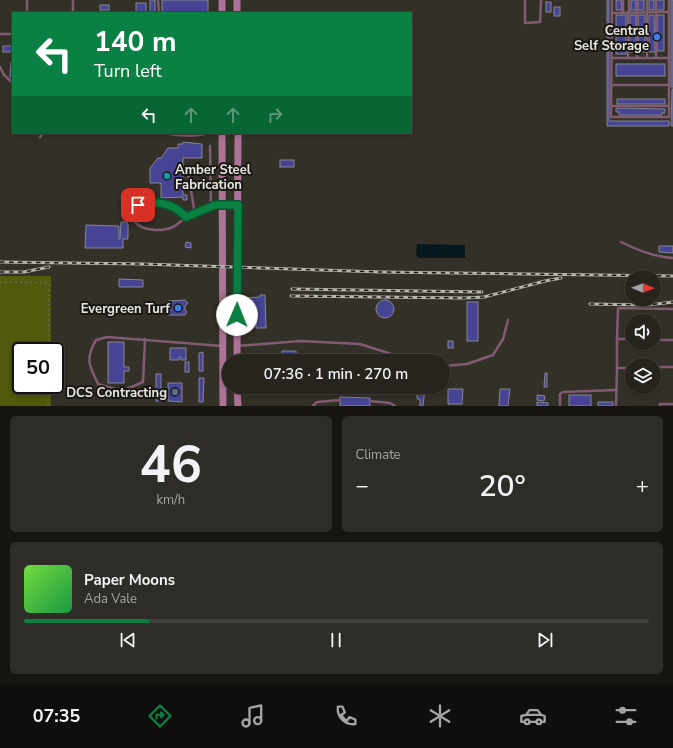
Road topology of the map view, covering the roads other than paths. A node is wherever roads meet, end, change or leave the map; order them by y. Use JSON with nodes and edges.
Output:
{"nodes":[{"id":1,"x":27,"y":0,"type":"edge"},
{"id":2,"x":73,"y":0,"type":"edge"},
{"id":3,"x":158,"y":0,"type":"edge"},
{"id":4,"x":222,"y":0,"type":"edge"},
{"id":5,"x":237,"y":0,"type":"edge"},
{"id":6,"x":525,"y":0,"type":"edge"},
{"id":7,"x":541,"y":0,"type":"edge"},
{"id":8,"x":612,"y":0,"type":"edge"},
{"id":9,"x":623,"y":0,"type":"edge"},
{"id":10,"x":629,"y":0,"type":"edge"},
{"id":11,"x":637,"y":0,"type":"edge"},
{"id":12,"x":647,"y":0,"type":"edge"},
{"id":13,"x":656,"y":0,"type":"edge"},
{"id":14,"x":670,"y":0,"type":"edge"},
{"id":15,"x":27,"y":12,"type":"edge"},
{"id":16,"x":73,"y":12,"type":"edge"},
{"id":17,"x":158,"y":12,"type":"edge"},
{"id":18,"x":222,"y":12,"type":"edge"},
{"id":19,"x":237,"y":12,"type":"edge"},
{"id":20,"x":612,"y":12,"type":"junction"},
{"id":21,"x":623,"y":12,"type":"junction"},
{"id":22,"x":629,"y":12,"type":"junction"},
{"id":23,"x":637,"y":12,"type":"junction"},
{"id":24,"x":646,"y":12,"type":"junction"},
{"id":25,"x":656,"y":12,"type":"junction"},
{"id":26,"x":669,"y":12,"type":"junction"},
{"id":27,"x":0,"y":34,"type":"edge"},
{"id":28,"x":12,"y":34,"type":"edge"},
{"id":29,"x":612,"y":58,"type":"junction"},
{"id":30,"x":628,"y":58,"type":"junction"},
{"id":31,"x":637,"y":58,"type":"junction"},
{"id":32,"x":647,"y":58,"type":"junction"},
{"id":33,"x":656,"y":58,"type":"junction"},
{"id":34,"x":669,"y":58,"type":"junction"},
{"id":35,"x":0,"y":67,"type":"edge"},
{"id":36,"x":12,"y":82,"type":"edge"},
{"id":37,"x":612,"y":85,"type":"junction"},
{"id":38,"x":669,"y":85,"type":"junction"},
{"id":39,"x":612,"y":106,"type":"junction"},
{"id":40,"x":669,"y":106,"type":"junction"},
{"id":41,"x":42,"y":134,"type":"edge"},
{"id":42,"x":170,"y":134,"type":"edge"},
{"id":43,"x":205,"y":134,"type":"edge"},
{"id":44,"x":222,"y":134,"type":"edge"},
{"id":45,"x":238,"y":134,"type":"edge"},
{"id":46,"x":40,"y":137,"type":"dead end"},
{"id":47,"x":210,"y":146,"type":"dead end"},
{"id":48,"x":187,"y":168,"type":"dead end"},
{"id":49,"x":222,"y":205,"type":"junction"},
{"id":50,"x":238,"y":205,"type":"junction"},
{"id":51,"x":211,"y":207,"type":"junction"},
{"id":52,"x":195,"y":214,"type":"junction"},
{"id":53,"x":186,"y":217,"type":"junction"},
{"id":54,"x":621,"y":242,"type":"dead end"},
{"id":55,"x":673,"y":258,"type":"edge"},
{"id":56,"x":673,"y":309,"type":"edge"},
{"id":57,"x":508,"y":320,"type":"dead end"},
{"id":58,"x":145,"y":339,"type":"junction"},
{"id":59,"x":617,"y":339,"type":"junction"},
{"id":60,"x":625,"y":339,"type":"edge"},
{"id":61,"x":661,"y":340,"type":"edge"},
{"id":62,"x":673,"y":340,"type":"edge"},
{"id":63,"x":222,"y":346,"type":"junction"},
{"id":64,"x":237,"y":346,"type":"junction"},
{"id":65,"x":237,"y":354,"type":"edge"},
{"id":66,"x":391,"y":354,"type":"edge"},
{"id":67,"x":450,"y":365,"type":"edge"},
{"id":68,"x":661,"y":367,"type":"edge"},
{"id":69,"x":673,"y":367,"type":"edge"},
{"id":70,"x":617,"y":368,"type":"junction"},
{"id":71,"x":625,"y":368,"type":"edge"},
{"id":72,"x":616,"y":390,"type":"junction"},
{"id":73,"x":237,"y":394,"type":"edge"},
{"id":74,"x":340,"y":400,"type":"dead end"},
{"id":75,"x":370,"y":401,"type":"dead end"},
{"id":76,"x":673,"y":404,"type":"edge"},
{"id":77,"x":222,"y":406,"type":"edge"},
{"id":78,"x":238,"y":406,"type":"edge"},
{"id":79,"x":313,"y":406,"type":"edge"},
{"id":80,"x":395,"y":406,"type":"edge"},
{"id":81,"x":560,"y":406,"type":"edge"},
{"id":82,"x":616,"y":406,"type":"edge"},
{"id":83,"x":660,"y":406,"type":"edge"}],
"edges":[{"from":1,"to":15,"type":"lane"},
{"from":2,"to":16,"type":"lane"},
{"from":3,"to":17,"type":"lane"},
{"from":4,"to":18,"type":"main road"},
{"from":5,"to":19,"type":"main road"},
{"from":6,"to":7,"type":"lane"},
{"from":8,"to":20,"type":"lane"},
{"from":9,"to":21,"type":"lane"},
{"from":10,"to":22,"type":"lane"},
{"from":11,"to":23,"type":"lane"},
{"from":12,"to":24,"type":"lane"},
{"from":13,"to":25,"type":"lane"},
{"from":14,"to":26,"type":"lane"},
{"from":20,"to":21,"type":"lane"},
{"from":20,"to":29,"type":"lane"},
{"from":21,"to":22,"type":"lane"},
{"from":22,"to":23,"type":"lane"},
{"from":22,"to":30,"type":"lane"},
{"from":23,"to":24,"type":"lane"},
{"from":23,"to":31,"type":"lane"},
{"from":24,"to":25,"type":"lane"},
{"from":24,"to":32,"type":"lane"},
{"from":25,"to":26,"type":"lane"},
{"from":25,"to":33,"type":"lane"},
{"from":26,"to":34,"type":"lane"},
{"from":27,"to":28,"type":"lane"},
{"from":29,"to":30,"type":"lane"},
{"from":29,"to":37,"type":"lane"},
{"from":30,"to":31,"type":"lane"},
{"from":31,"to":32,"type":"lane"},
{"from":32,"to":33,"type":"lane"},
{"from":33,"to":34,"type":"lane"},
{"from":34,"to":38,"type":"lane"},
{"from":35,"to":36,"type":"lane"},
{"from":37,"to":38,"type":"lane"},
{"from":37,"to":39,"type":"lane"},
{"from":38,"to":40,"type":"lane"},
{"from":39,"to":40,"type":"lane"},
{"from":39,"to":40,"type":"lane"},
{"from":41,"to":46,"type":"lane"},
{"from":42,"to":43,"type":"lane"},
{"from":44,"to":49,"type":"main road"},
{"from":45,"to":50,"type":"main road"},
{"from":47,"to":51,"type":"lane"},
{"from":48,"to":52,"type":"lane"},
{"from":49,"to":50,"type":"main road"},
{"from":49,"to":51,"type":"lane"},
{"from":49,"to":63,"type":"main road"},
{"from":50,"to":64,"type":"main road"},
{"from":51,"to":52,"type":"lane"},
{"from":52,"to":53,"type":"lane"},
{"from":53,"to":53,"type":"lane"},
{"from":54,"to":55,"type":"lane"},
{"from":56,"to":59,"type":"lane"},
{"from":57,"to":67,"type":"lane"},
{"from":58,"to":58,"type":"lane"},
{"from":58,"to":63,"type":"lane"},
{"from":59,"to":60,"type":"lane"},
{"from":59,"to":70,"type":"lane"},
{"from":61,"to":62,"type":"lane"},
{"from":63,"to":64,"type":"main road"},
{"from":63,"to":77,"type":"main road"},
{"from":64,"to":65,"type":"main road"},
{"from":64,"to":66,"type":"lane"},
{"from":68,"to":69,"type":"lane"},
{"from":70,"to":71,"type":"lane"},
{"from":70,"to":72,"type":"lane"},
{"from":72,"to":81,"type":"lane"},
{"from":72,"to":82,"type":"lane"},
{"from":73,"to":78,"type":"main road"},
{"from":74,"to":79,"type":"lane"},
{"from":75,"to":80,"type":"lane"},
{"from":76,"to":83,"type":"lane"}]}
